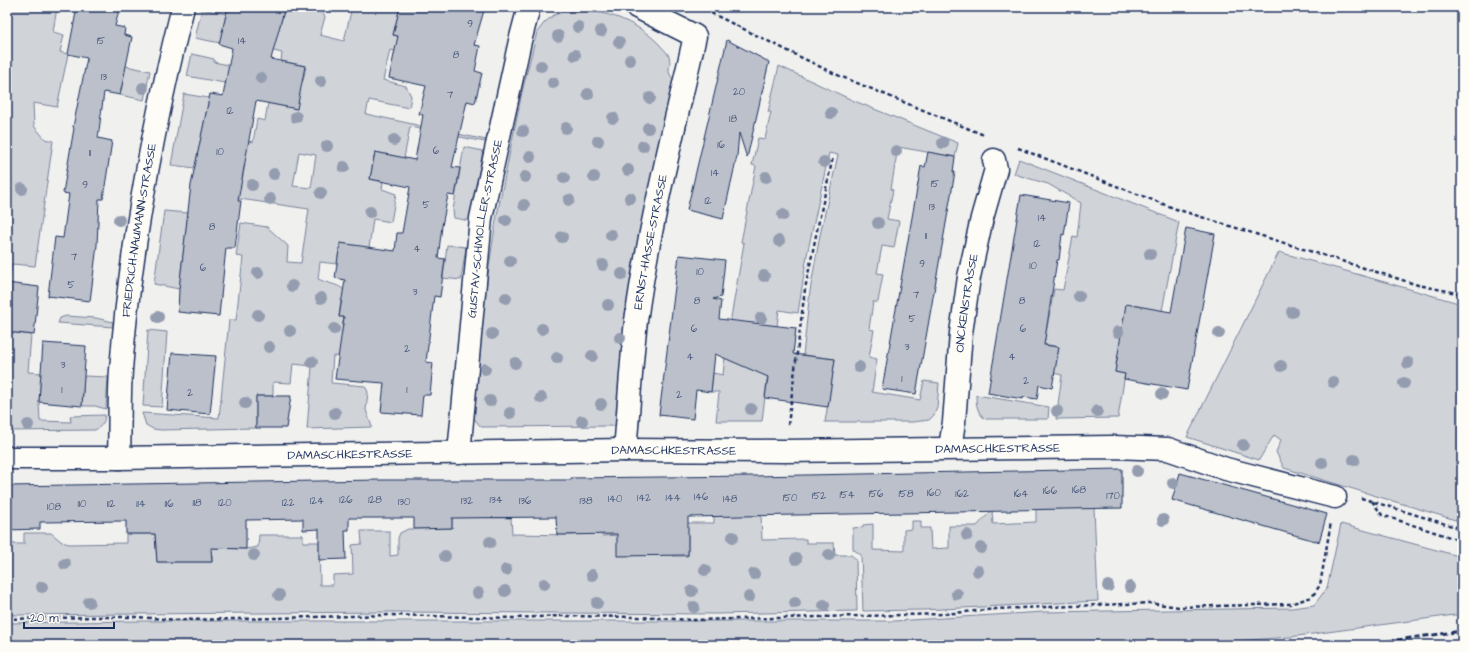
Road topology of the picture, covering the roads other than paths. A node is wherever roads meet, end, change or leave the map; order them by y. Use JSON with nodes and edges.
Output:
{"nodes":[{"id":1,"x":183,"y":7,"type":"edge"},
{"id":2,"x":529,"y":7,"type":"edge"},
{"id":3,"x":637,"y":7,"type":"edge"},
{"id":4,"x":994,"y":160,"type":"dead end"},
{"id":5,"x":950,"y":448,"type":"junction"},
{"id":6,"x":625,"y":450,"type":"junction"},
{"id":7,"x":459,"y":453,"type":"junction"},
{"id":8,"x":7,"y":458,"type":"edge"},
{"id":9,"x":119,"y":458,"type":"junction"},
{"id":10,"x":1335,"y":497,"type":"road end"}],
"edges":[{"from":1,"to":9,"type":"street","name":"FRIEDRICH-NAUMANN-STRASSE"},
{"from":2,"to":7,"type":"street","name":"GUSTAV-SCHMOLLER-STRASSE"},
{"from":3,"to":6,"type":"street","name":"ERNST-HASSE-STRASSE"},
{"from":4,"to":5,"type":"street","name":"ONCKENSTRASSE"},
{"from":5,"to":6,"type":"street","name":"DAMASCHKESTRASSE"},
{"from":5,"to":10,"type":"street","name":"DAMASCHKESTRASSE"},
{"from":6,"to":7,"type":"street","name":"DAMASCHKESTRASSE"},
{"from":7,"to":9,"type":"street","name":"DAMASCHKESTRASSE"},
{"from":8,"to":9,"type":"street","name":"DAMASCHKESTRASSE"}]}
